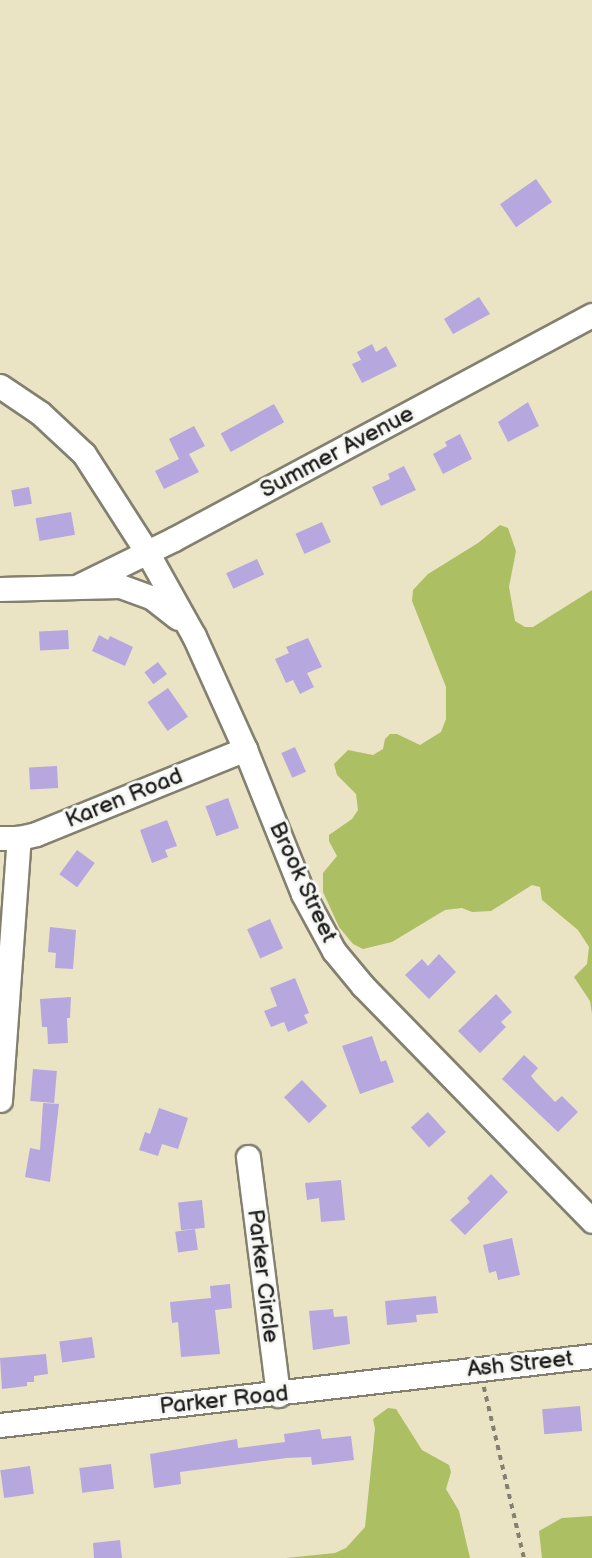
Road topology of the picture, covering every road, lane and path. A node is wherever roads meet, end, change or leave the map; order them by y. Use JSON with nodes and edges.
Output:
{"nodes":[{"id":1,"x":592,"y":315,"type":"edge"},
{"id":2,"x":0,"y":386,"type":"edge"},
{"id":3,"x":147,"y":552,"type":"junction"},
{"id":4,"x":80,"y":585,"type":"junction"},
{"id":5,"x":0,"y":589,"type":"edge"},
{"id":6,"x":194,"y":636,"type":"junction"},
{"id":7,"x":245,"y":749,"type":"junction"},
{"id":8,"x":10,"y":838,"type":"edge"},
{"id":9,"x":0,"y":1100,"type":"edge"},
{"id":10,"x":248,"y":1157,"type":"dead end"},
{"id":11,"x":592,"y":1221,"type":"edge"},
{"id":12,"x":592,"y":1356,"type":"edge"},
{"id":13,"x":479,"y":1368,"type":"junction"},
{"id":14,"x":447,"y":1372,"type":"joint"},
{"id":15,"x":278,"y":1395,"type":"junction"},
{"id":16,"x":0,"y":1425,"type":"edge"},
{"id":17,"x":524,"y":1558,"type":"edge"}],
"edges":[{"from":1,"to":3,"type":"street","name":"Summer Avenue"},
{"from":2,"to":3,"type":"street","name":"Brook Street"},
{"from":3,"to":4,"type":"street","name":"Summer Avenue"},
{"from":3,"to":6,"type":"street","name":"Brook Street"},
{"from":4,"to":5,"type":"street"},
{"from":4,"to":6,"type":"street"},
{"from":6,"to":7,"type":"street","name":"Brook Street"},
{"from":7,"to":8,"type":"street","name":"Karen Road"},
{"from":7,"to":11,"type":"street","name":"Brook Street"},
{"from":8,"to":9,"type":"street"},
{"from":10,"to":15,"type":"street","name":"Parker Circle"},
{"from":12,"to":13,"type":"street","name":"Ash Street"},
{"from":13,"to":14,"type":"street","name":"Ash Street"},
{"from":13,"to":17,"type":"path"},
{"from":14,"to":15,"type":"street","name":"Parker Road"},
{"from":15,"to":16,"type":"street","name":"Parker Road"}]}
